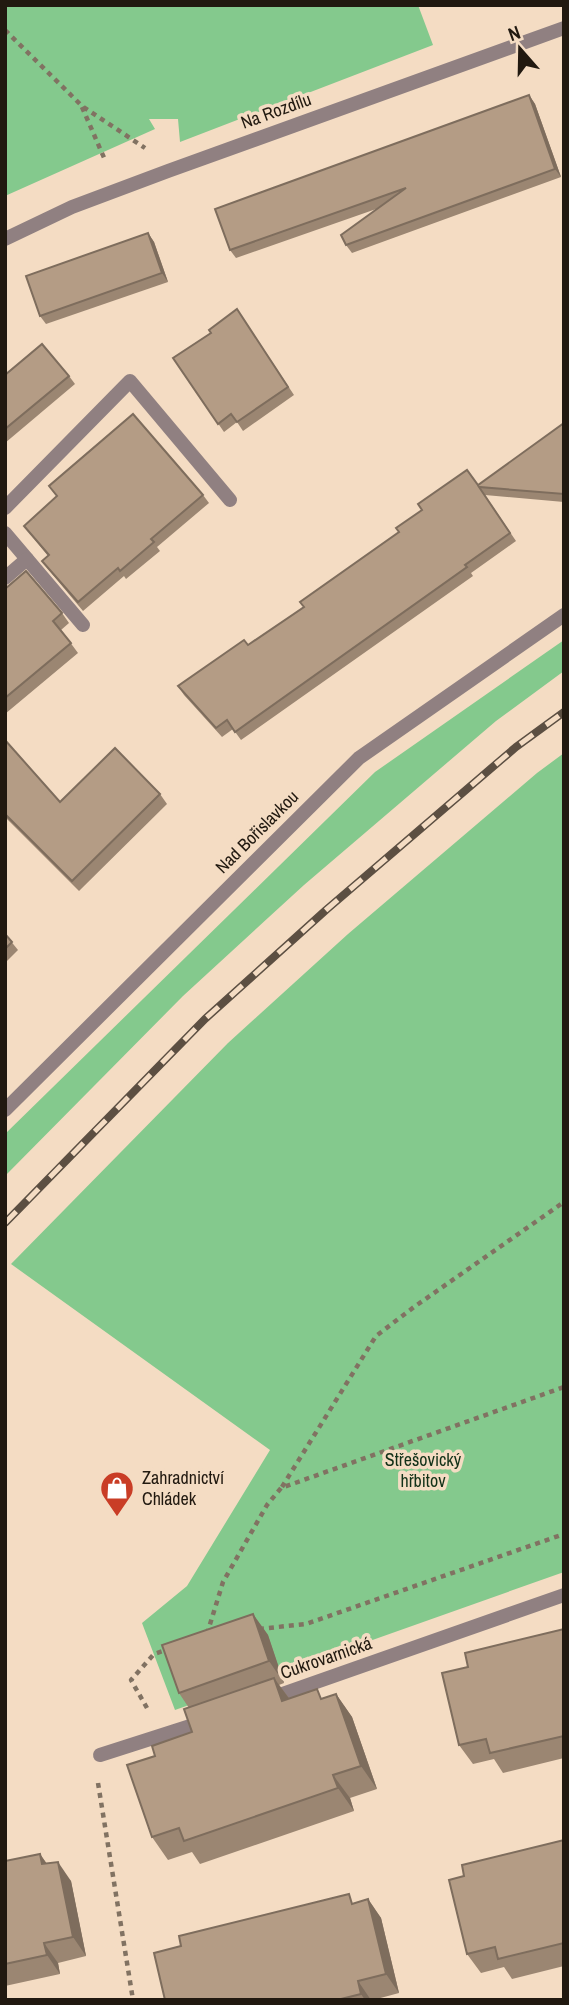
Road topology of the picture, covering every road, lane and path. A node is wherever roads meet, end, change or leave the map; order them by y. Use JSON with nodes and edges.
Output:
{"nodes":[{"id":1,"x":564,"y":29,"type":"edge"},
{"id":2,"x":5,"y":30,"type":"edge"},
{"id":3,"x":82,"y":106,"type":"junction"},
{"id":4,"x":105,"y":160,"type":"dead end"},
{"id":5,"x":168,"y":171,"type":"junction"},
{"id":6,"x":5,"y":239,"type":"edge"},
{"id":7,"x":230,"y":500,"type":"dead end"},
{"id":8,"x":5,"y":509,"type":"edge"},
{"id":9,"x":5,"y":533,"type":"edge"},
{"id":10,"x":27,"y":559,"type":"junction"},
{"id":11,"x":5,"y":578,"type":"edge"},
{"id":12,"x":564,"y":615,"type":"edge"},
{"id":13,"x":83,"y":625,"type":"dead end"},
{"id":14,"x":5,"y":1110,"type":"edge"},
{"id":15,"x":564,"y":1202,"type":"edge"},
{"id":16,"x":564,"y":1387,"type":"edge"},
{"id":17,"x":281,"y":1488,"type":"junction"},
{"id":18,"x":564,"y":1534,"type":"edge"},
{"id":19,"x":564,"y":1595,"type":"edge"},
{"id":20,"x":257,"y":1630,"type":"edge"},
{"id":21,"x":220,"y":1634,"type":"edge"},
{"id":22,"x":207,"y":1635,"type":"junction"},
{"id":23,"x":197,"y":1639,"type":"edge"},
{"id":24,"x":175,"y":1647,"type":"edge"},
{"id":25,"x":253,"y":1704,"type":"edge"},
{"id":26,"x":214,"y":1718,"type":"edge"},
{"id":27,"x":162,"y":1736,"type":"junction"},
{"id":28,"x":100,"y":1755,"type":"joint"},
{"id":29,"x":133,"y":2000,"type":"edge"}],
"edges":[{"from":1,"to":5,"type":"street","name":"Na Rozdílu"},
{"from":2,"to":3,"type":"path"},
{"from":3,"to":4,"type":"path"},
{"from":3,"to":5,"type":"path"},
{"from":5,"to":6,"type":"street","name":"Na Rozdílu"},
{"from":7,"to":8,"type":"street"},
{"from":9,"to":10,"type":"street"},
{"from":10,"to":11,"type":"street"},
{"from":10,"to":13,"type":"street"},
{"from":12,"to":14,"type":"street","name":"Nad Bořislavkou"},
{"from":15,"to":17,"type":"path"},
{"from":16,"to":17,"type":"path"},
{"from":17,"to":22,"type":"path"},
{"from":18,"to":20,"type":"path"},
{"from":19,"to":25,"type":"street","name":"Cukrovarnická"},
{"from":21,"to":22,"type":"path"},
{"from":22,"to":23,"type":"path"},
{"from":24,"to":27,"type":"path"},
{"from":26,"to":27,"type":"street"},
{"from":27,"to":28,"type":"street"},
{"from":28,"to":29,"type":"path"}]}
